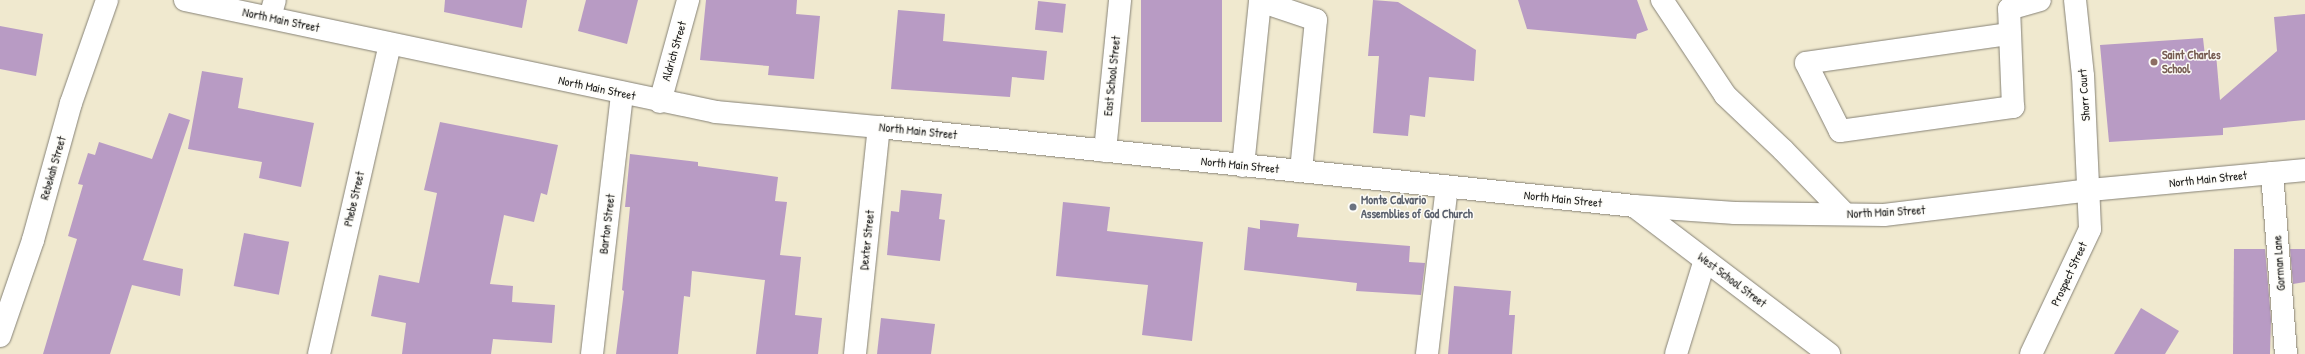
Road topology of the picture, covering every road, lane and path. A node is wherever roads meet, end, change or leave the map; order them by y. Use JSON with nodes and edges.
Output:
{"nodes":[{"id":1,"x":107,"y":0,"type":"edge"},
{"id":2,"x":185,"y":0,"type":"edge"},
{"id":3,"x":688,"y":0,"type":"edge"},
{"id":4,"x":1120,"y":0,"type":"edge"},
{"id":5,"x":1662,"y":0,"type":"edge"},
{"id":6,"x":2040,"y":0,"type":"edge"},
{"id":7,"x":2075,"y":0,"type":"edge"},
{"id":8,"x":272,"y":9,"type":"edge"},
{"id":9,"x":2010,"y":34,"type":"junction"},
{"id":10,"x":390,"y":44,"type":"junction"},
{"id":11,"x":622,"y":93,"type":"junction"},
{"id":12,"x":660,"y":102,"type":"junction"},
{"id":13,"x":879,"y":127,"type":"junction"},
{"id":14,"x":1104,"y":151,"type":"junction"},
{"id":15,"x":1243,"y":166,"type":"junction"},
{"id":16,"x":2305,"y":170,"type":"edge"},
{"id":17,"x":1301,"y":171,"type":"junction"},
{"id":18,"x":2272,"y":173,"type":"junction"},
{"id":19,"x":1447,"y":186,"type":"junction"},
{"id":20,"x":2090,"y":190,"type":"junction"},
{"id":21,"x":1634,"y":206,"type":"junction"},
{"id":22,"x":1845,"y":214,"type":"junction"},
{"id":23,"x":1705,"y":260,"type":"junction"},
{"id":24,"x":0,"y":336,"type":"edge"},
{"id":25,"x":319,"y":354,"type":"edge"},
{"id":26,"x":592,"y":354,"type":"edge"},
{"id":27,"x":855,"y":354,"type":"edge"},
{"id":28,"x":1427,"y":354,"type":"edge"},
{"id":29,"x":1676,"y":354,"type":"edge"},
{"id":30,"x":1829,"y":354,"type":"edge"},
{"id":31,"x":2031,"y":354,"type":"edge"},
{"id":32,"x":2286,"y":354,"type":"edge"}],
"edges":[{"from":1,"to":24,"type":"street","name":"Rebekah Street"},
{"from":2,"to":8,"type":"street","name":"North Main Street"},
{"from":3,"to":12,"type":"street","name":"Aldrich Street"},
{"from":4,"to":14,"type":"street","name":"East School Street"},
{"from":5,"to":22,"type":"street"},
{"from":6,"to":9,"type":"street"},
{"from":7,"to":20,"type":"street","name":"Shorr Court"},
{"from":8,"to":10,"type":"street","name":"North Main Street"},
{"from":9,"to":9,"type":"street"},
{"from":10,"to":11,"type":"street","name":"North Main Street"},
{"from":10,"to":25,"type":"street","name":"Phebe Street"},
{"from":11,"to":12,"type":"street","name":"North Main Street"},
{"from":11,"to":26,"type":"street","name":"Barton Street"},
{"from":12,"to":13,"type":"street","name":"North Main Street"},
{"from":13,"to":14,"type":"street","name":"North Main Street"},
{"from":13,"to":27,"type":"street","name":"Dexter Street"},
{"from":14,"to":15,"type":"street","name":"North Main Street"},
{"from":15,"to":17,"type":"street","name":"North Main Street"},
{"from":15,"to":17,"type":"street"},
{"from":16,"to":18,"type":"street","name":"North Main Street"},
{"from":17,"to":19,"type":"street","name":"North Main Street"},
{"from":18,"to":20,"type":"street","name":"North Main Street"},
{"from":18,"to":32,"type":"street","name":"Gorman Lane"},
{"from":19,"to":21,"type":"street","name":"North Main Street"},
{"from":19,"to":28,"type":"street"},
{"from":20,"to":22,"type":"street","name":"North Main Street"},
{"from":20,"to":31,"type":"street","name":"Prospect Street"},
{"from":21,"to":22,"type":"street","name":"North Main Street"},
{"from":21,"to":23,"type":"street","name":"West School Street"},
{"from":23,"to":29,"type":"street"},
{"from":23,"to":30,"type":"street","name":"West School Street"}]}
